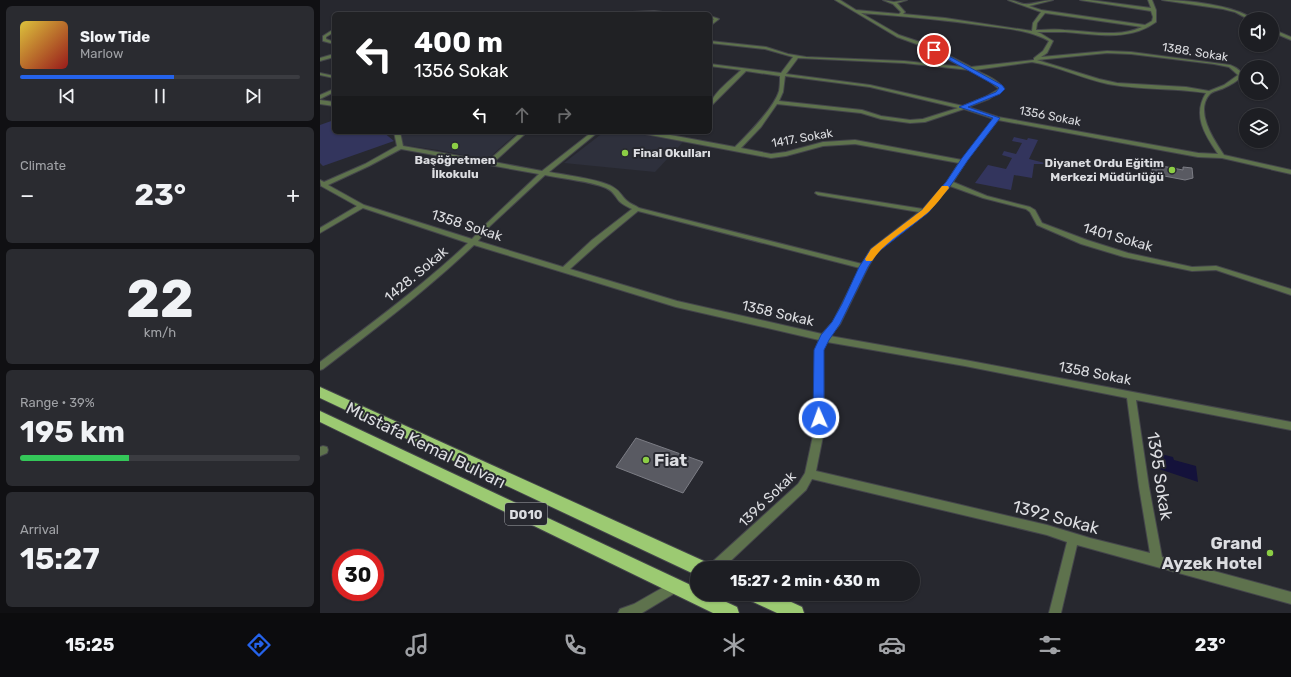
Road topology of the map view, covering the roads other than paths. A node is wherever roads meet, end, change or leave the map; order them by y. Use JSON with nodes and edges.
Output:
{"nodes":[{"id":1,"x":837,"y":0,"type":"edge"},
{"id":2,"x":885,"y":0,"type":"edge"},
{"id":3,"x":905,"y":0,"type":"edge"},
{"id":4,"x":1010,"y":0,"type":"edge"},
{"id":5,"x":1051,"y":0,"type":"edge"},
{"id":6,"x":1082,"y":0,"type":"edge"},
{"id":7,"x":1150,"y":0,"type":"edge"},
{"id":8,"x":1164,"y":0,"type":"edge"},
{"id":9,"x":894,"y":3,"type":"junction"},
{"id":10,"x":1025,"y":5,"type":"junction"},
{"id":11,"x":1154,"y":10,"type":"junction"},
{"id":12,"x":853,"y":11,"type":"junction"},
{"id":13,"x":1042,"y":11,"type":"junction"},
{"id":14,"x":1239,"y":13,"type":"edge"},
{"id":15,"x":900,"y":15,"type":"junction"},
{"id":16,"x":712,"y":18,"type":"edge"},
{"id":17,"x":712,"y":23,"type":"edge"},
{"id":18,"x":1146,"y":26,"type":"junction"},
{"id":19,"x":332,"y":31,"type":"edge"},
{"id":20,"x":1028,"y":31,"type":"junction"},
{"id":21,"x":1034,"y":31,"type":"junction"},
{"id":22,"x":1279,"y":33,"type":"edge"},
{"id":23,"x":1291,"y":39,"type":"edge"},
{"id":24,"x":325,"y":40,"type":"junction"},
{"id":25,"x":320,"y":42,"type":"edge"},
{"id":26,"x":332,"y":42,"type":"edge"},
{"id":27,"x":712,"y":42,"type":"edge"},
{"id":28,"x":332,"y":56,"type":"edge"},
{"id":29,"x":796,"y":57,"type":"junction"},
{"id":30,"x":320,"y":60,"type":"edge"},
{"id":31,"x":1034,"y":60,"type":"junction"},
{"id":32,"x":712,"y":65,"type":"edge"},
{"id":33,"x":745,"y":69,"type":"junction"},
{"id":34,"x":970,"y":69,"type":"junction"},
{"id":35,"x":320,"y":74,"type":"edge"},
{"id":36,"x":783,"y":74,"type":"junction"},
{"id":37,"x":332,"y":77,"type":"edge"},
{"id":38,"x":332,"y":91,"type":"edge"},
{"id":39,"x":1209,"y":92,"type":"junction"},
{"id":40,"x":320,"y":97,"type":"edge"},
{"id":41,"x":320,"y":102,"type":"edge"},
{"id":42,"x":712,"y":102,"type":"edge"},
{"id":43,"x":776,"y":102,"type":"junction"},
{"id":44,"x":332,"y":104,"type":"edge"},
{"id":45,"x":962,"y":107,"type":"junction"},
{"id":46,"x":997,"y":118,"type":"junction"},
{"id":47,"x":397,"y":134,"type":"edge"},
{"id":48,"x":522,"y":134,"type":"edge"},
{"id":49,"x":592,"y":134,"type":"edge"},
{"id":50,"x":657,"y":134,"type":"edge"},
{"id":51,"x":686,"y":134,"type":"edge"},
{"id":52,"x":682,"y":138,"type":"junction"},
{"id":53,"x":400,"y":147,"type":"junction"},
{"id":54,"x":737,"y":149,"type":"junction"},
{"id":55,"x":1222,"y":156,"type":"junction"},
{"id":56,"x":964,"y":162,"type":"junction"},
{"id":57,"x":490,"y":163,"type":"junction"},
{"id":58,"x":1291,"y":172,"type":"edge"},
{"id":59,"x":543,"y":174,"type":"junction"},
{"id":60,"x":321,"y":184,"type":"edge"},
{"id":61,"x":949,"y":184,"type":"junction"},
{"id":62,"x":818,"y":193,"type":"dead end"},
{"id":63,"x":362,"y":206,"type":"junction"},
{"id":64,"x":637,"y":209,"type":"junction"},
{"id":65,"x":925,"y":211,"type":"junction"},
{"id":66,"x":320,"y":230,"type":"edge"},
{"id":67,"x":473,"y":242,"type":"junction"},
{"id":68,"x":864,"y":267,"type":"junction"},
{"id":69,"x":564,"y":270,"type":"junction"},
{"id":70,"x":1291,"y":292,"type":"edge"},
{"id":71,"x":824,"y":338,"type":"junction"},
{"id":72,"x":320,"y":367,"type":"edge"},
{"id":73,"x":320,"y":392,"type":"edge"},
{"id":74,"x":1131,"y":395,"type":"junction"},
{"id":75,"x":320,"y":416,"type":"edge"},
{"id":76,"x":1291,"y":426,"type":"edge"},
{"id":77,"x":810,"y":474,"type":"junction"},
{"id":78,"x":1073,"y":539,"type":"junction"},
{"id":79,"x":722,"y":561,"type":"edge"},
{"id":80,"x":1157,"y":561,"type":"junction"},
{"id":81,"x":690,"y":563,"type":"edge"},
{"id":82,"x":676,"y":586,"type":"junction"},
{"id":83,"x":1291,"y":598,"type":"edge"},
{"id":84,"x":770,"y":601,"type":"edge"},
{"id":85,"x":624,"y":613,"type":"edge"},
{"id":86,"x":731,"y":613,"type":"edge"},
{"id":87,"x":796,"y":613,"type":"edge"},
{"id":88,"x":1055,"y":613,"type":"edge"}],
"edges":[{"from":1,"to":12,"type":"street"},
{"from":2,"to":9,"type":"street"},
{"from":3,"to":9,"type":"street"},
{"from":4,"to":10,"type":"street"},
{"from":5,"to":10,"type":"street"},
{"from":6,"to":11,"type":"street"},
{"from":7,"to":11,"type":"street"},
{"from":8,"to":14,"type":"street"},
{"from":9,"to":15,"type":"street"},
{"from":10,"to":13,"type":"street"},
{"from":11,"to":18,"type":"street"},
{"from":12,"to":15,"type":"street"},
{"from":12,"to":34,"type":"street"},
{"from":13,"to":18,"type":"street"},
{"from":13,"to":21,"type":"street"},
{"from":15,"to":20,"type":"street"},
{"from":16,"to":17,"type":"street"},
{"from":18,"to":21,"type":"street"},
{"from":19,"to":24,"type":"street"},
{"from":20,"to":21,"type":"street"},
{"from":20,"to":31,"type":"street"},
{"from":22,"to":23,"type":"street"},
{"from":24,"to":25,"type":"street"},
{"from":24,"to":26,"type":"street"},
{"from":27,"to":29,"type":"street"},
{"from":28,"to":30,"type":"street"},
{"from":29,"to":34,"type":"street"},
{"from":29,"to":36,"type":"street"},
{"from":31,"to":34,"type":"street"},
{"from":31,"to":39,"type":"street"},
{"from":31,"to":39,"type":"street","name":"1388. Sokak"},
{"from":32,"to":33,"type":"street","name":"1356 Sokak"},
{"from":33,"to":36,"type":"street","name":"1356 Sokak"},
{"from":33,"to":42,"type":"street"},
{"from":34,"to":45,"type":"street"},
{"from":35,"to":37,"type":"street"},
{"from":36,"to":43,"type":"street"},
{"from":36,"to":45,"type":"street","name":"1356 Sokak"},
{"from":38,"to":40,"type":"street"},
{"from":39,"to":55,"type":"street"},
{"from":41,"to":44,"type":"street"},
{"from":43,"to":45,"type":"street"},
{"from":43,"to":54,"type":"street"},
{"from":45,"to":46,"type":"street","name":"1356 Sokak"},
{"from":46,"to":55,"type":"street","name":"1356 Sokak"},
{"from":46,"to":56,"type":"street","name":"1396 Sokak"},
{"from":47,"to":53,"type":"street"},
{"from":48,"to":57,"type":"street"},
{"from":49,"to":59,"type":"street","name":"1428. Sokak"},
{"from":50,"to":52,"type":"street","name":"1417. Sokak"},
{"from":51,"to":52,"type":"street"},
{"from":52,"to":54,"type":"street","name":"1417. Sokak"},
{"from":53,"to":57,"type":"street"},
{"from":53,"to":60,"type":"street"},
{"from":54,"to":56,"type":"street","name":"1417. Sokak"},
{"from":55,"to":58,"type":"street","name":"1356 Sokak"},
{"from":56,"to":61,"type":"street","name":"1396 Sokak"},
{"from":57,"to":59,"type":"street"},
{"from":59,"to":64,"type":"street"},
{"from":59,"to":67,"type":"street","name":"1428. Sokak"},
{"from":60,"to":63,"type":"street","name":"1358 Sokak"},
{"from":61,"to":65,"type":"street","name":"1396 Sokak"},
{"from":61,"to":70,"type":"street","name":"1401 Sokak"},
{"from":62,"to":65,"type":"street"},
{"from":63,"to":66,"type":"street"},
{"from":63,"to":67,"type":"street","name":"1358 Sokak"},
{"from":64,"to":68,"type":"street"},
{"from":64,"to":69,"type":"street"},
{"from":65,"to":68,"type":"street","name":"1396 Sokak"},
{"from":67,"to":69,"type":"street","name":"1358 Sokak"},
{"from":67,"to":72,"type":"street","name":"1428. Sokak"},
{"from":68,"to":71,"type":"street","name":"1396 Sokak"},
{"from":69,"to":71,"type":"street","name":"1358 Sokak"},
{"from":71,"to":74,"type":"street","name":"1358 Sokak"},
{"from":71,"to":77,"type":"street","name":"1396 Sokak"},
{"from":73,"to":81,"type":"highway","name":"Mustafa Kemal Bulvarı","number":"D010"},
{"from":74,"to":76,"type":"street","name":"1358 Sokak"},
{"from":74,"to":80,"type":"street","name":"1395 Sokak"},
{"from":75,"to":82,"type":"highway","name":"Mustafa Kemal Bulvarı","number":"D010"},
{"from":77,"to":78,"type":"street","name":"1392 Sokak"},
{"from":77,"to":79,"type":"street","name":"1396 Sokak"},
{"from":78,"to":80,"type":"street","name":"1392 Sokak"},
{"from":78,"to":88,"type":"street"},
{"from":80,"to":83,"type":"street","name":"1392 Sokak"},
{"from":82,"to":85,"type":"street"},
{"from":82,"to":86,"type":"highway","name":"Mustafa Kemal Bulvarı","number":"D010"},
{"from":84,"to":87,"type":"highway"}]}
